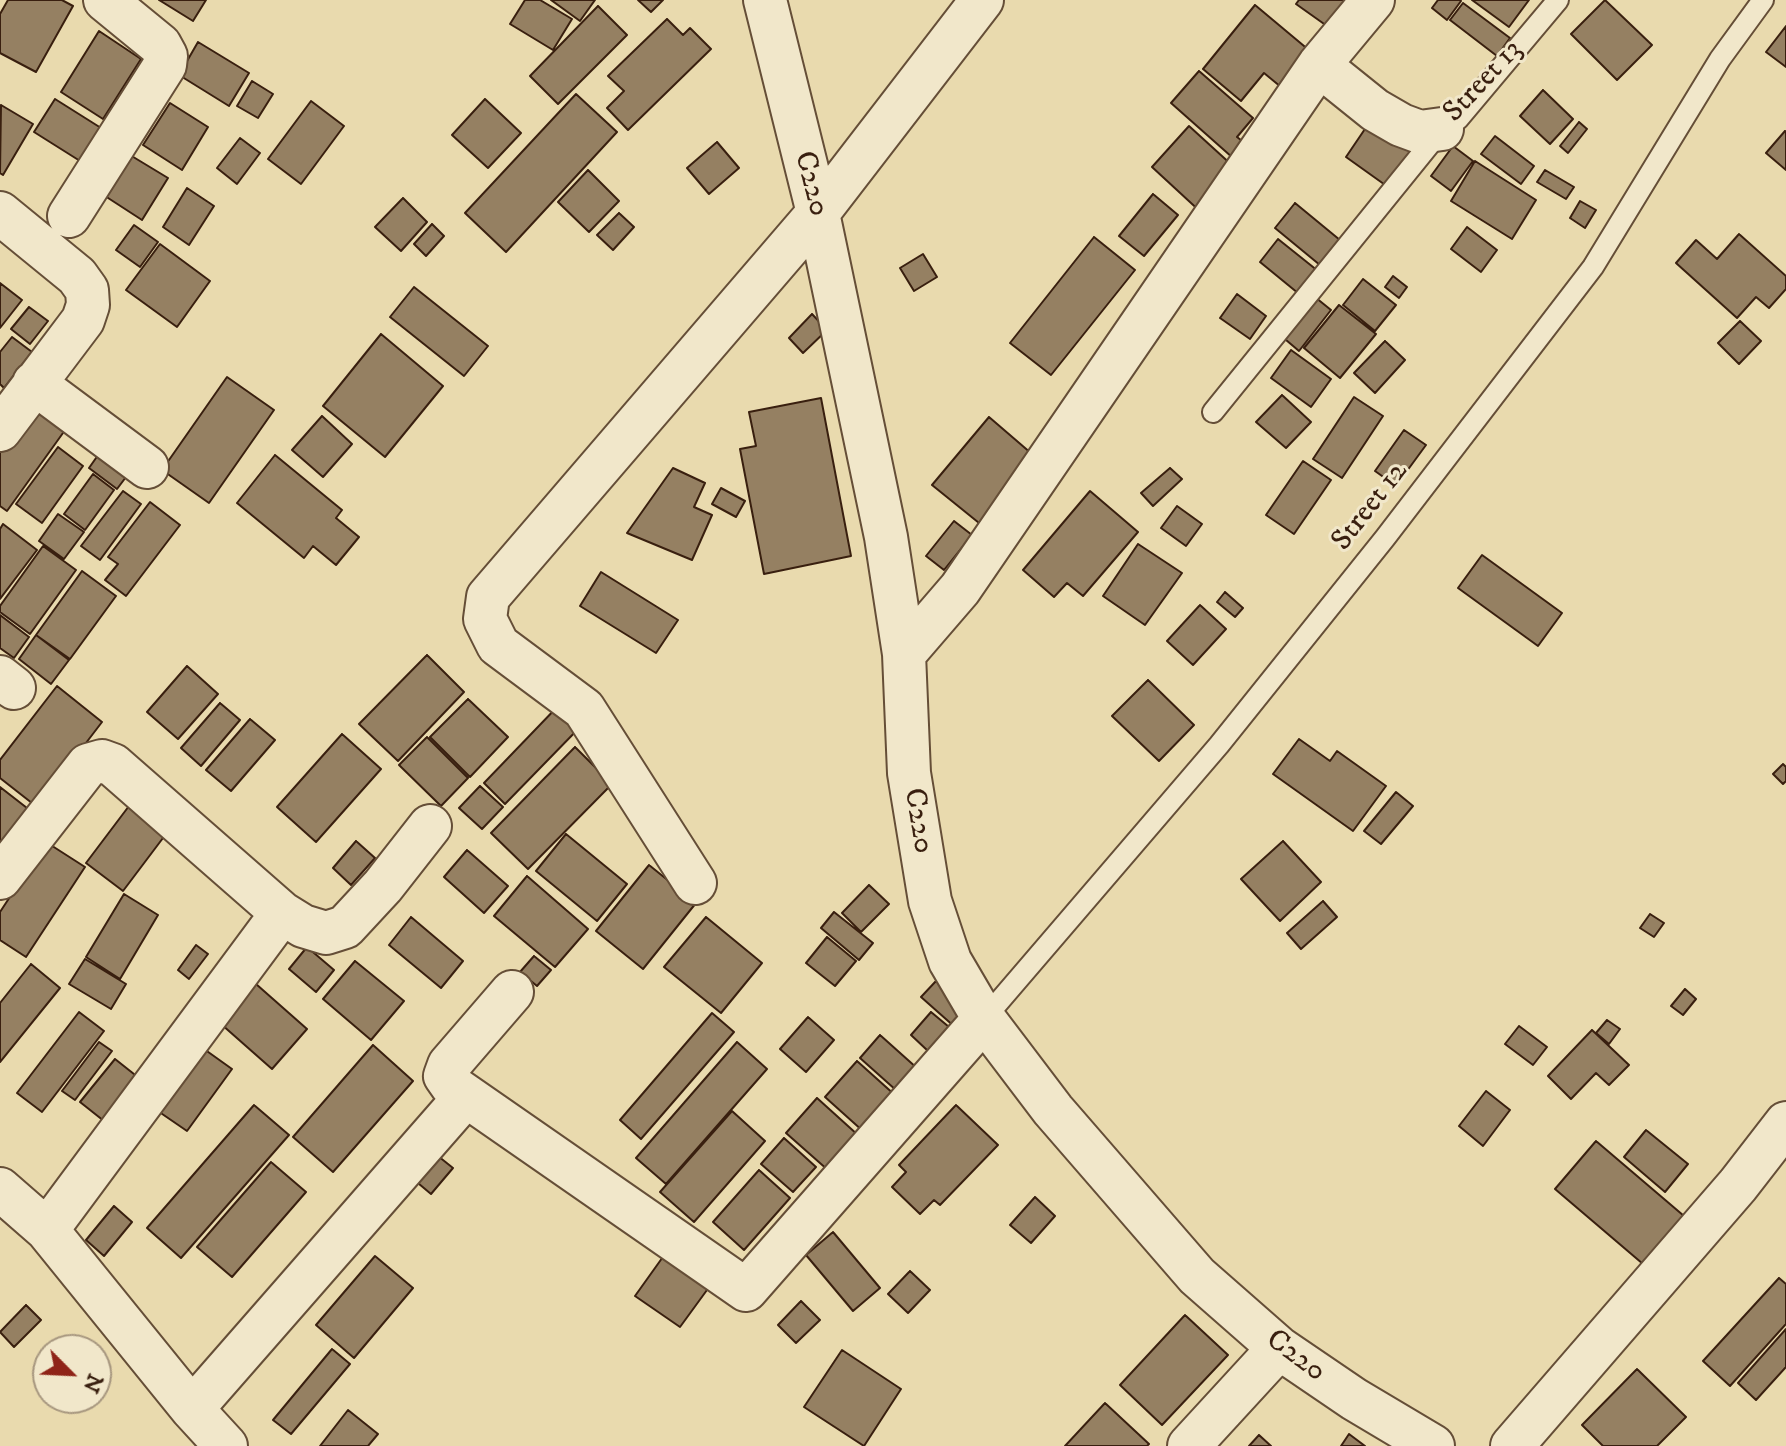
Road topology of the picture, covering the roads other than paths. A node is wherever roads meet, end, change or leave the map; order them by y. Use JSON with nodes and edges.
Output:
{"nodes":[{"id":1,"x":105,"y":0,"type":"edge"},
{"id":2,"x":765,"y":0,"type":"edge"},
{"id":3,"x":982,"y":0,"type":"edge"},
{"id":4,"x":1373,"y":0,"type":"edge"},
{"id":5,"x":1558,"y":0,"type":"edge"},
{"id":6,"x":1763,"y":0,"type":"edge"},
{"id":7,"x":1319,"y":65,"type":"junction"},
{"id":8,"x":1442,"y":129,"type":"junction"},
{"id":9,"x":0,"y":213,"type":"edge"},
{"id":10,"x":818,"y":213,"type":"junction"},
{"id":11,"x":69,"y":216,"type":"dead end"},
{"id":12,"x":34,"y":383,"type":"junction"},
{"id":13,"x":1213,"y":412,"type":"dead end"},
{"id":14,"x":0,"y":430,"type":"edge"},
{"id":15,"x":147,"y":467,"type":"dead end"},
{"id":16,"x":904,"y":654,"type":"junction"},
{"id":17,"x":430,"y":826,"type":"dead end"},
{"id":18,"x":0,"y":878,"type":"edge"},
{"id":19,"x":695,"y":883,"type":"dead end"},
{"id":20,"x":282,"y":913,"type":"junction"},
{"id":21,"x":512,"y":992,"type":"dead end"},
{"id":22,"x":984,"y":1019,"type":"junction"},
{"id":23,"x":465,"y":1097,"type":"junction"},
{"id":24,"x":1786,"y":1123,"type":"edge"},
{"id":25,"x":0,"y":1189,"type":"edge"},
{"id":26,"x":47,"y":1230,"type":"junction"},
{"id":27,"x":1279,"y":1348,"type":"junction"},
{"id":28,"x":192,"y":1409,"type":"junction"},
{"id":29,"x":226,"y":1446,"type":"edge"},
{"id":30,"x":1189,"y":1446,"type":"edge"},
{"id":31,"x":1433,"y":1446,"type":"edge"},
{"id":32,"x":1512,"y":1446,"type":"edge"}],
"edges":[{"from":1,"to":11,"type":"street"},
{"from":2,"to":10,"type":"street","name":"C220"},
{"from":3,"to":10,"type":"street"},
{"from":4,"to":7,"type":"street"},
{"from":5,"to":8,"type":"lane","name":"Street 13"},
{"from":6,"to":22,"type":"lane","name":"Street 12"},
{"from":7,"to":8,"type":"street","name":"Street 13"},
{"from":7,"to":16,"type":"street"},
{"from":8,"to":13,"type":"lane"},
{"from":9,"to":12,"type":"street"},
{"from":10,"to":16,"type":"street","name":"C220"},
{"from":10,"to":19,"type":"street"},
{"from":12,"to":14,"type":"street"},
{"from":12,"to":15,"type":"street"},
{"from":16,"to":22,"type":"street","name":"C220"},
{"from":17,"to":20,"type":"street"},
{"from":18,"to":20,"type":"street"},
{"from":20,"to":26,"type":"street"},
{"from":21,"to":23,"type":"street"},
{"from":22,"to":23,"type":"street"},
{"from":22,"to":27,"type":"street","name":"C220"},
{"from":23,"to":28,"type":"street"},
{"from":24,"to":32,"type":"street"},
{"from":25,"to":26,"type":"street"},
{"from":26,"to":28,"type":"street"},
{"from":27,"to":30,"type":"street"},
{"from":27,"to":31,"type":"street","name":"C220"},
{"from":28,"to":29,"type":"street"}]}
